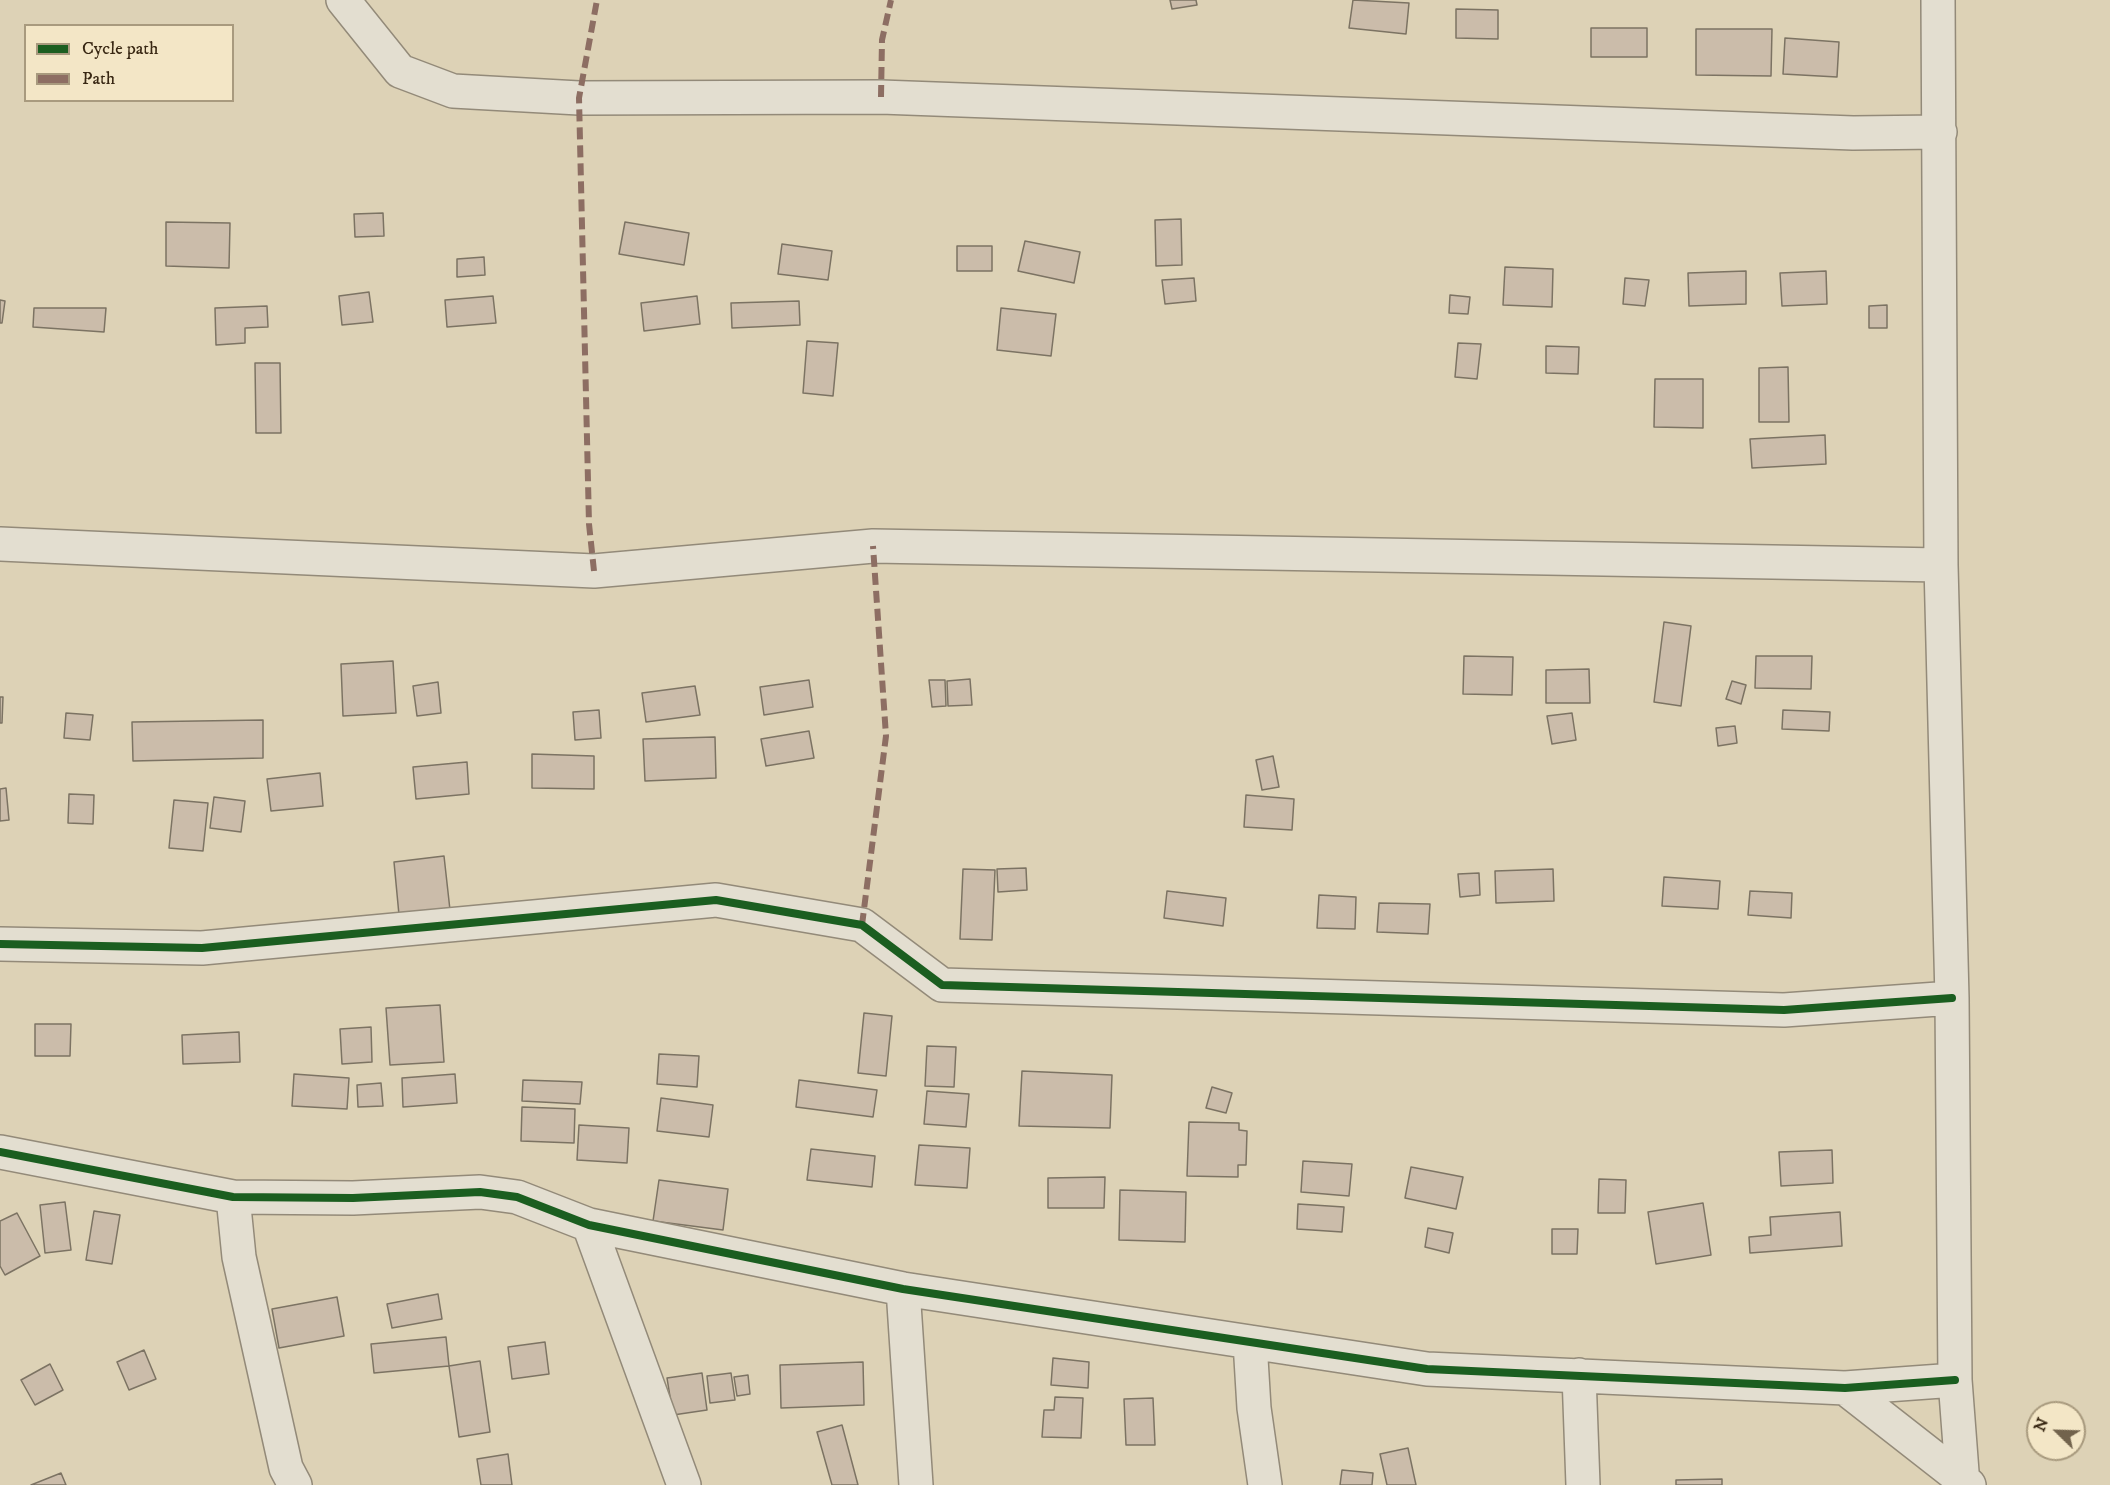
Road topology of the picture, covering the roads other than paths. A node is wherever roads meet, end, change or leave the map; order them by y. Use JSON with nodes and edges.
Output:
{"nodes":[{"id":1,"x":343,"y":0,"type":"edge"},
{"id":2,"x":1938,"y":0,"type":"edge"},
{"id":3,"x":1940,"y":132,"type":"junction"},
{"id":4,"x":0,"y":544,"type":"edge"},
{"id":5,"x":1941,"y":565,"type":"junction"},
{"id":6,"x":0,"y":944,"type":"edge"},
{"id":7,"x":1952,"y":998,"type":"junction"},
{"id":8,"x":0,"y":1152,"type":"edge"},
{"id":9,"x":233,"y":1197,"type":"junction"},
{"id":10,"x":588,"y":1225,"type":"junction"},
{"id":11,"x":903,"y":1289,"type":"junction"},
{"id":12,"x":1250,"y":1342,"type":"junction"},
{"id":13,"x":1579,"y":1375,"type":"junction"},
{"id":14,"x":1955,"y":1380,"type":"junction"},
{"id":15,"x":1845,"y":1388,"type":"junction"},
{"id":16,"x":1965,"y":1483,"type":"edge"},
{"id":17,"x":294,"y":1485,"type":"edge"},
{"id":18,"x":684,"y":1485,"type":"edge"},
{"id":19,"x":916,"y":1485,"type":"edge"},
{"id":20,"x":1265,"y":1485,"type":"edge"},
{"id":21,"x":1583,"y":1485,"type":"edge"}],
"edges":[{"from":1,"to":3,"type":"street"},
{"from":2,"to":3,"type":"street"},
{"from":3,"to":5,"type":"street"},
{"from":4,"to":5,"type":"street"},
{"from":5,"to":7,"type":"street"},
{"from":6,"to":7,"type":"street"},
{"from":7,"to":14,"type":"street"},
{"from":8,"to":9,"type":"street"},
{"from":9,"to":10,"type":"street"},
{"from":9,"to":17,"type":"street"},
{"from":10,"to":11,"type":"street"},
{"from":10,"to":18,"type":"street"},
{"from":11,"to":12,"type":"street"},
{"from":11,"to":19,"type":"street"},
{"from":12,"to":13,"type":"street"},
{"from":12,"to":20,"type":"street"},
{"from":13,"to":15,"type":"street"},
{"from":13,"to":21,"type":"street"},
{"from":14,"to":15,"type":"street"},
{"from":14,"to":16,"type":"street"},
{"from":15,"to":16,"type":"street"}]}
